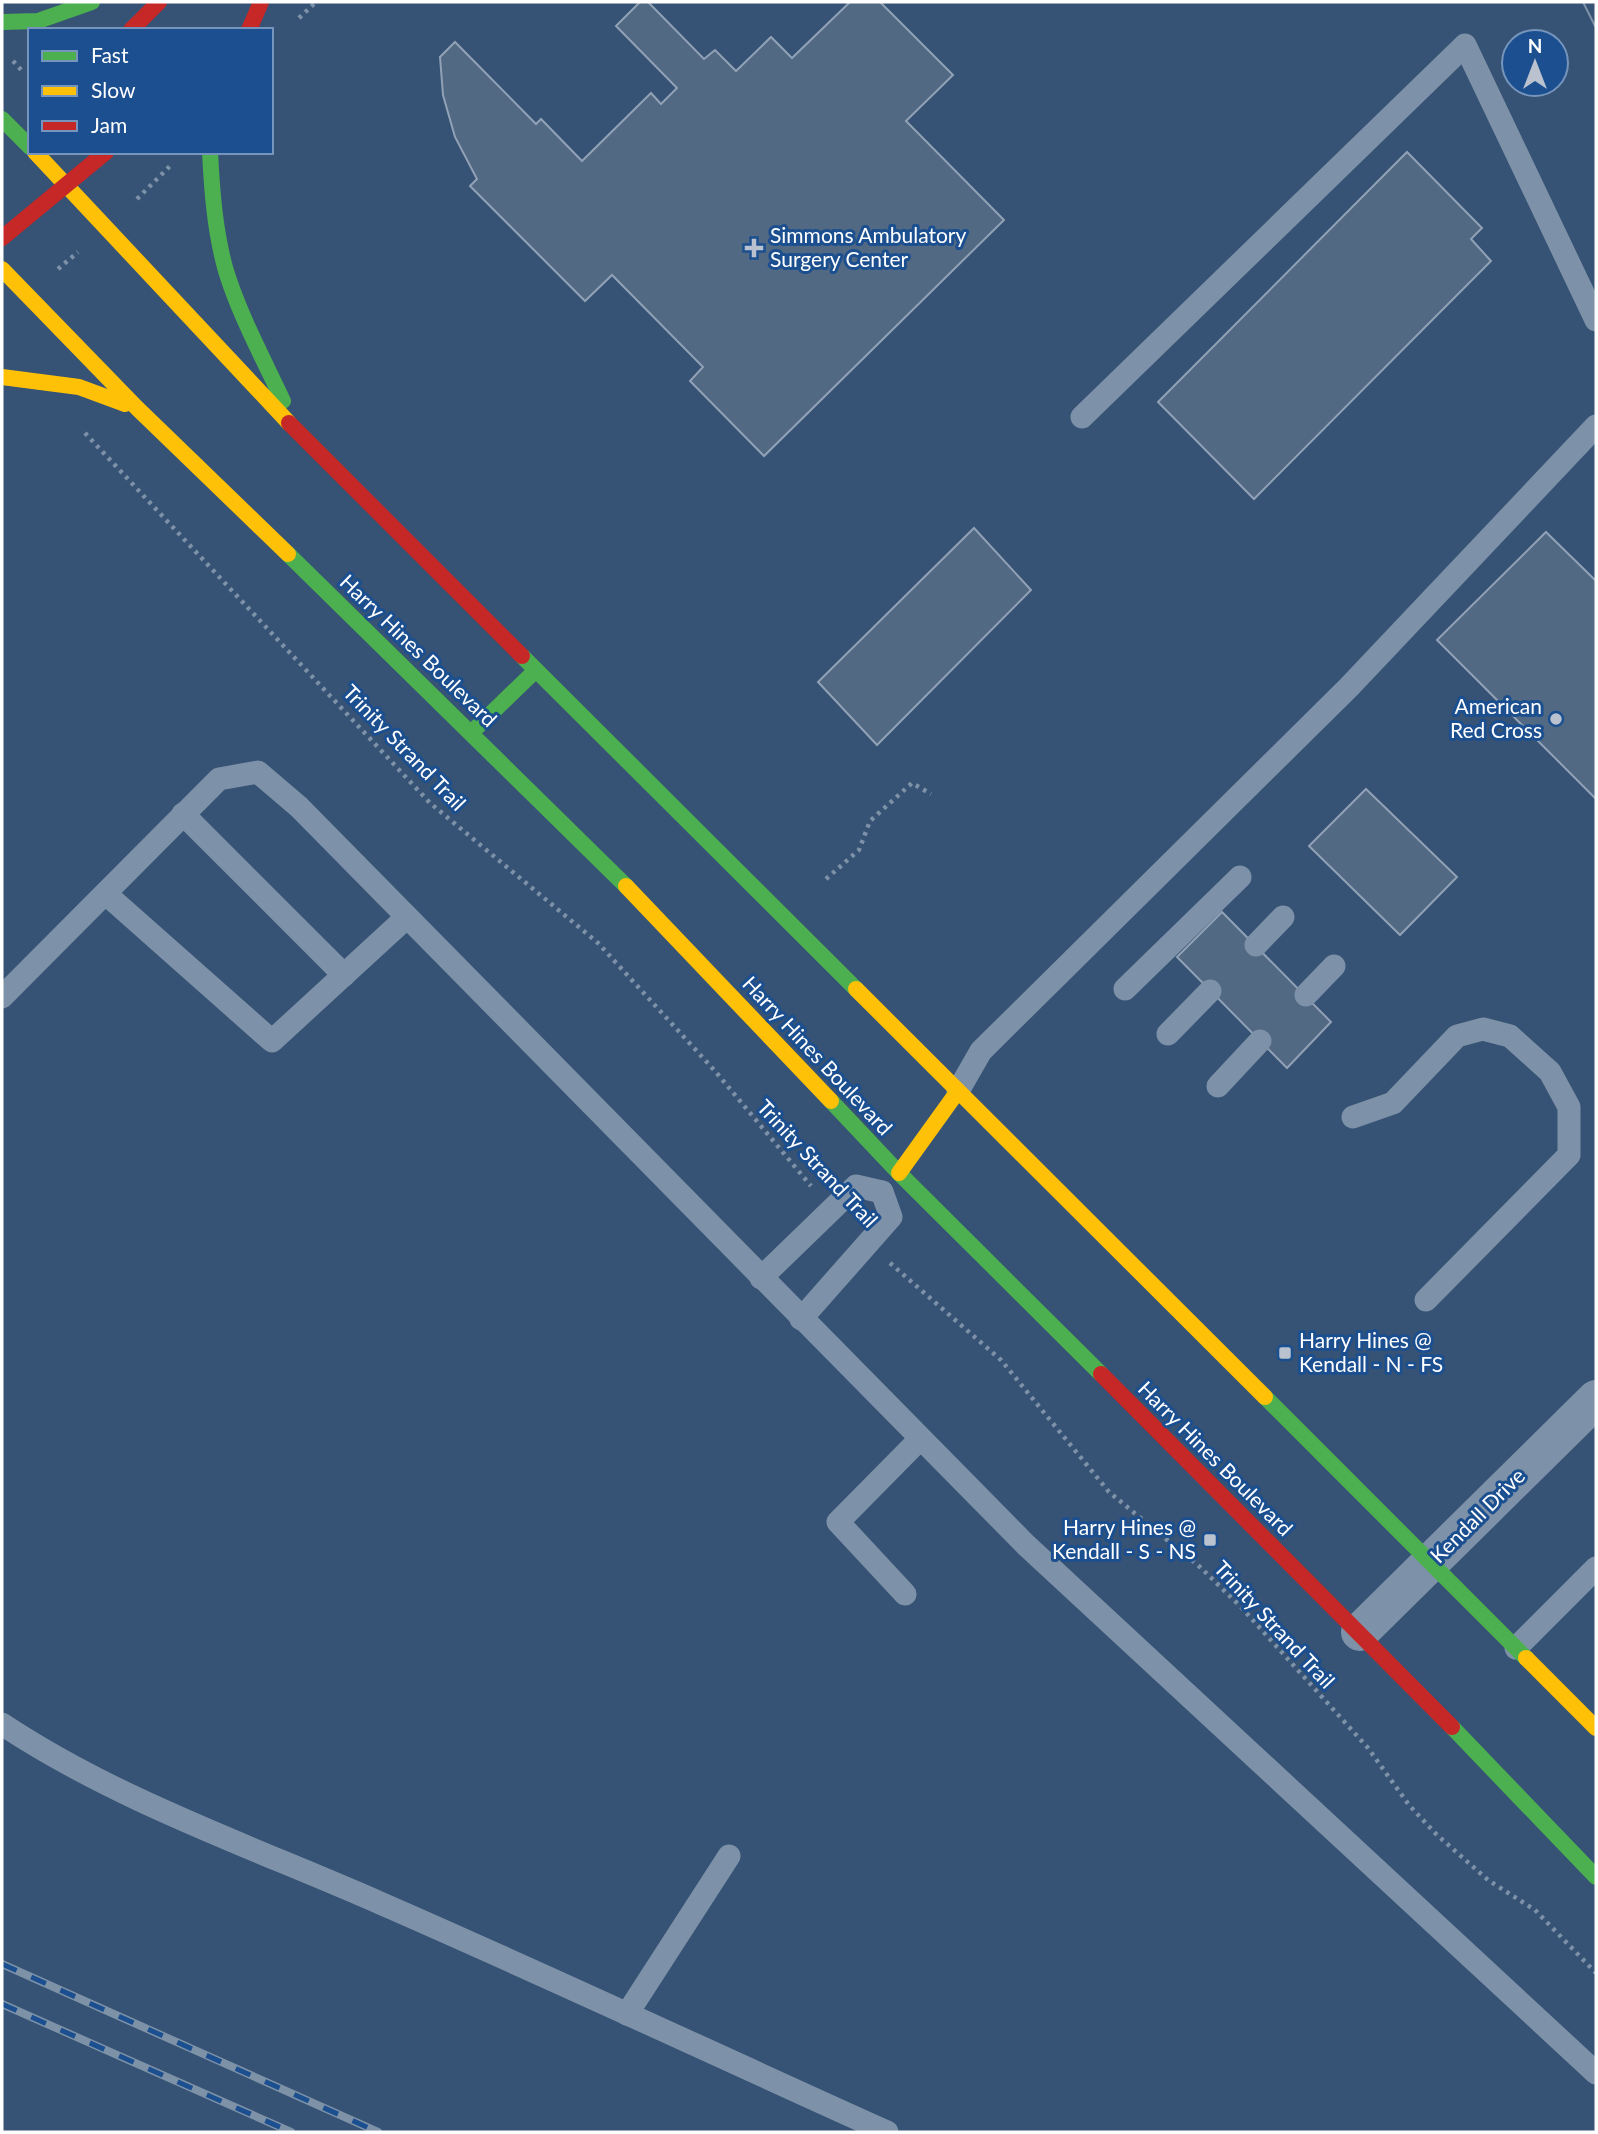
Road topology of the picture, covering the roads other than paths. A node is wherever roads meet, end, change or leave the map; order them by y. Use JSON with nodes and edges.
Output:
{"nodes":[{"id":1,"x":92,"y":2,"type":"edge"},
{"id":2,"x":159,"y":2,"type":"edge"},
{"id":3,"x":259,"y":2,"type":"edge"},
{"id":4,"x":2,"y":22,"type":"edge"},
{"id":5,"x":133,"y":28,"type":"edge"},
{"id":6,"x":231,"y":28,"type":"edge"},
{"id":7,"x":249,"y":28,"type":"edge"},
{"id":8,"x":2,"y":119,"type":"edge"},
{"id":9,"x":28,"y":122,"type":"edge"},
{"id":10,"x":8,"y":137,"type":"edge"},
{"id":11,"x":28,"y":147,"type":"edge"},
{"id":12,"x":36,"y":154,"type":"edge"},
{"id":13,"x":104,"y":154,"type":"edge"},
{"id":14,"x":210,"y":154,"type":"edge"},
{"id":15,"x":67,"y":185,"type":"junction"},
{"id":16,"x":2,"y":237,"type":"edge"},
{"id":17,"x":2,"y":269,"type":"edge"},
{"id":18,"x":1596,"y":320,"type":"edge"},
{"id":19,"x":2,"y":377,"type":"edge"},
{"id":20,"x":137,"y":408,"type":"junction"},
{"id":21,"x":1082,"y":417,"type":"dead end"},
{"id":22,"x":1596,"y":426,"type":"edge"},
{"id":23,"x":297,"y":431,"type":"junction"},
{"id":24,"x":536,"y":670,"type":"junction"},
{"id":25,"x":472,"y":732,"type":"junction"},
{"id":26,"x":183,"y":814,"type":"junction"},
{"id":27,"x":1240,"y":877,"type":"dead end"},
{"id":28,"x":106,"y":894,"type":"junction"},
{"id":29,"x":407,"y":917,"type":"junction"},
{"id":30,"x":1283,"y":918,"type":"dead end"},
{"id":31,"x":1256,"y":944,"type":"dead end"},
{"id":32,"x":1334,"y":966,"type":"dead end"},
{"id":33,"x":344,"y":975,"type":"junction"},
{"id":34,"x":1125,"y":989,"type":"dead end"},
{"id":35,"x":1210,"y":991,"type":"dead end"},
{"id":36,"x":1306,"y":995,"type":"dead end"},
{"id":37,"x":2,"y":997,"type":"edge"},
{"id":38,"x":1168,"y":1034,"type":"dead end"},
{"id":39,"x":1260,"y":1041,"type":"dead end"},
{"id":40,"x":1218,"y":1086,"type":"dead end"},
{"id":41,"x":958,"y":1091,"type":"junction"},
{"id":42,"x":1353,"y":1117,"type":"dead end"},
{"id":43,"x":899,"y":1173,"type":"junction"},
{"id":44,"x":883,"y":1192,"type":"junction"},
{"id":45,"x":761,"y":1278,"type":"junction"},
{"id":46,"x":1426,"y":1300,"type":"dead end"},
{"id":47,"x":801,"y":1319,"type":"junction"},
{"id":48,"x":1596,"y":1399,"type":"edge"},
{"id":49,"x":920,"y":1439,"type":"junction"},
{"id":50,"x":1431,"y":1564,"type":"junction"},
{"id":51,"x":1596,"y":1568,"type":"edge"},
{"id":52,"x":905,"y":1594,"type":"dead end"},
{"id":53,"x":1360,"y":1632,"type":"junction"},
{"id":54,"x":1516,"y":1648,"type":"junction"},
{"id":55,"x":2,"y":1724,"type":"edge"},
{"id":56,"x":1596,"y":1728,"type":"edge"},
{"id":57,"x":729,"y":1856,"type":"dead end"},
{"id":58,"x":1596,"y":1877,"type":"edge"},
{"id":59,"x":627,"y":2014,"type":"junction"},
{"id":60,"x":1596,"y":2073,"type":"edge"},
{"id":61,"x":887,"y":2132,"type":"edge"}],
"edges":[{"from":1,"to":4,"type":"main road"},
{"from":2,"to":5,"type":"main road"},
{"from":3,"to":6,"type":"main road"},
{"from":3,"to":7,"type":"main road"},
{"from":8,"to":10,"type":"main road"},
{"from":9,"to":10,"type":"main road"},
{"from":10,"to":11,"type":"main road"},
{"from":12,"to":15,"type":"main road"},
{"from":13,"to":15,"type":"main road"},
{"from":14,"to":23,"type":"main road"},
{"from":15,"to":16,"type":"main road"},
{"from":15,"to":23,"type":"main road"},
{"from":17,"to":20,"type":"main road","name":"Harry Hines Boulevard"},
{"from":18,"to":21,"type":"lane"},
{"from":19,"to":20,"type":"main road"},
{"from":20,"to":25,"type":"main road","name":"Harry Hines Boulevard"},
{"from":22,"to":41,"type":"lane"},
{"from":23,"to":24,"type":"main road"},
{"from":24,"to":25,"type":"main road"},
{"from":24,"to":41,"type":"main road"},
{"from":25,"to":43,"type":"main road","name":"Harry Hines Boulevard"},
{"from":26,"to":28,"type":"lane"},
{"from":26,"to":29,"type":"lane"},
{"from":26,"to":33,"type":"lane"},
{"from":27,"to":34,"type":"lane"},
{"from":28,"to":33,"type":"lane"},
{"from":28,"to":37,"type":"lane"},
{"from":29,"to":33,"type":"lane"},
{"from":29,"to":45,"type":"lane"},
{"from":30,"to":31,"type":"lane"},
{"from":32,"to":36,"type":"lane"},
{"from":35,"to":38,"type":"lane"},
{"from":39,"to":40,"type":"lane"},
{"from":41,"to":43,"type":"main road"},
{"from":41,"to":50,"type":"main road"},
{"from":42,"to":46,"type":"lane"},
{"from":43,"to":44,"type":"lane"},
{"from":43,"to":53,"type":"main road","name":"Harry Hines Boulevard"},
{"from":44,"to":45,"type":"lane"},
{"from":44,"to":47,"type":"lane"},
{"from":45,"to":47,"type":"lane"},
{"from":47,"to":49,"type":"lane"},
{"from":48,"to":50,"type":"street","name":"Kendall Drive"},
{"from":49,"to":52,"type":"lane"},
{"from":49,"to":60,"type":"lane"},
{"from":50,"to":53,"type":"street","name":"Kendall Drive"},
{"from":50,"to":54,"type":"main road"},
{"from":51,"to":54,"type":"lane"},
{"from":53,"to":58,"type":"main road","name":"Harry Hines Boulevard"},
{"from":54,"to":56,"type":"main road"},
{"from":55,"to":59,"type":"lane"},
{"from":57,"to":59,"type":"lane"},
{"from":59,"to":61,"type":"lane"}]}
